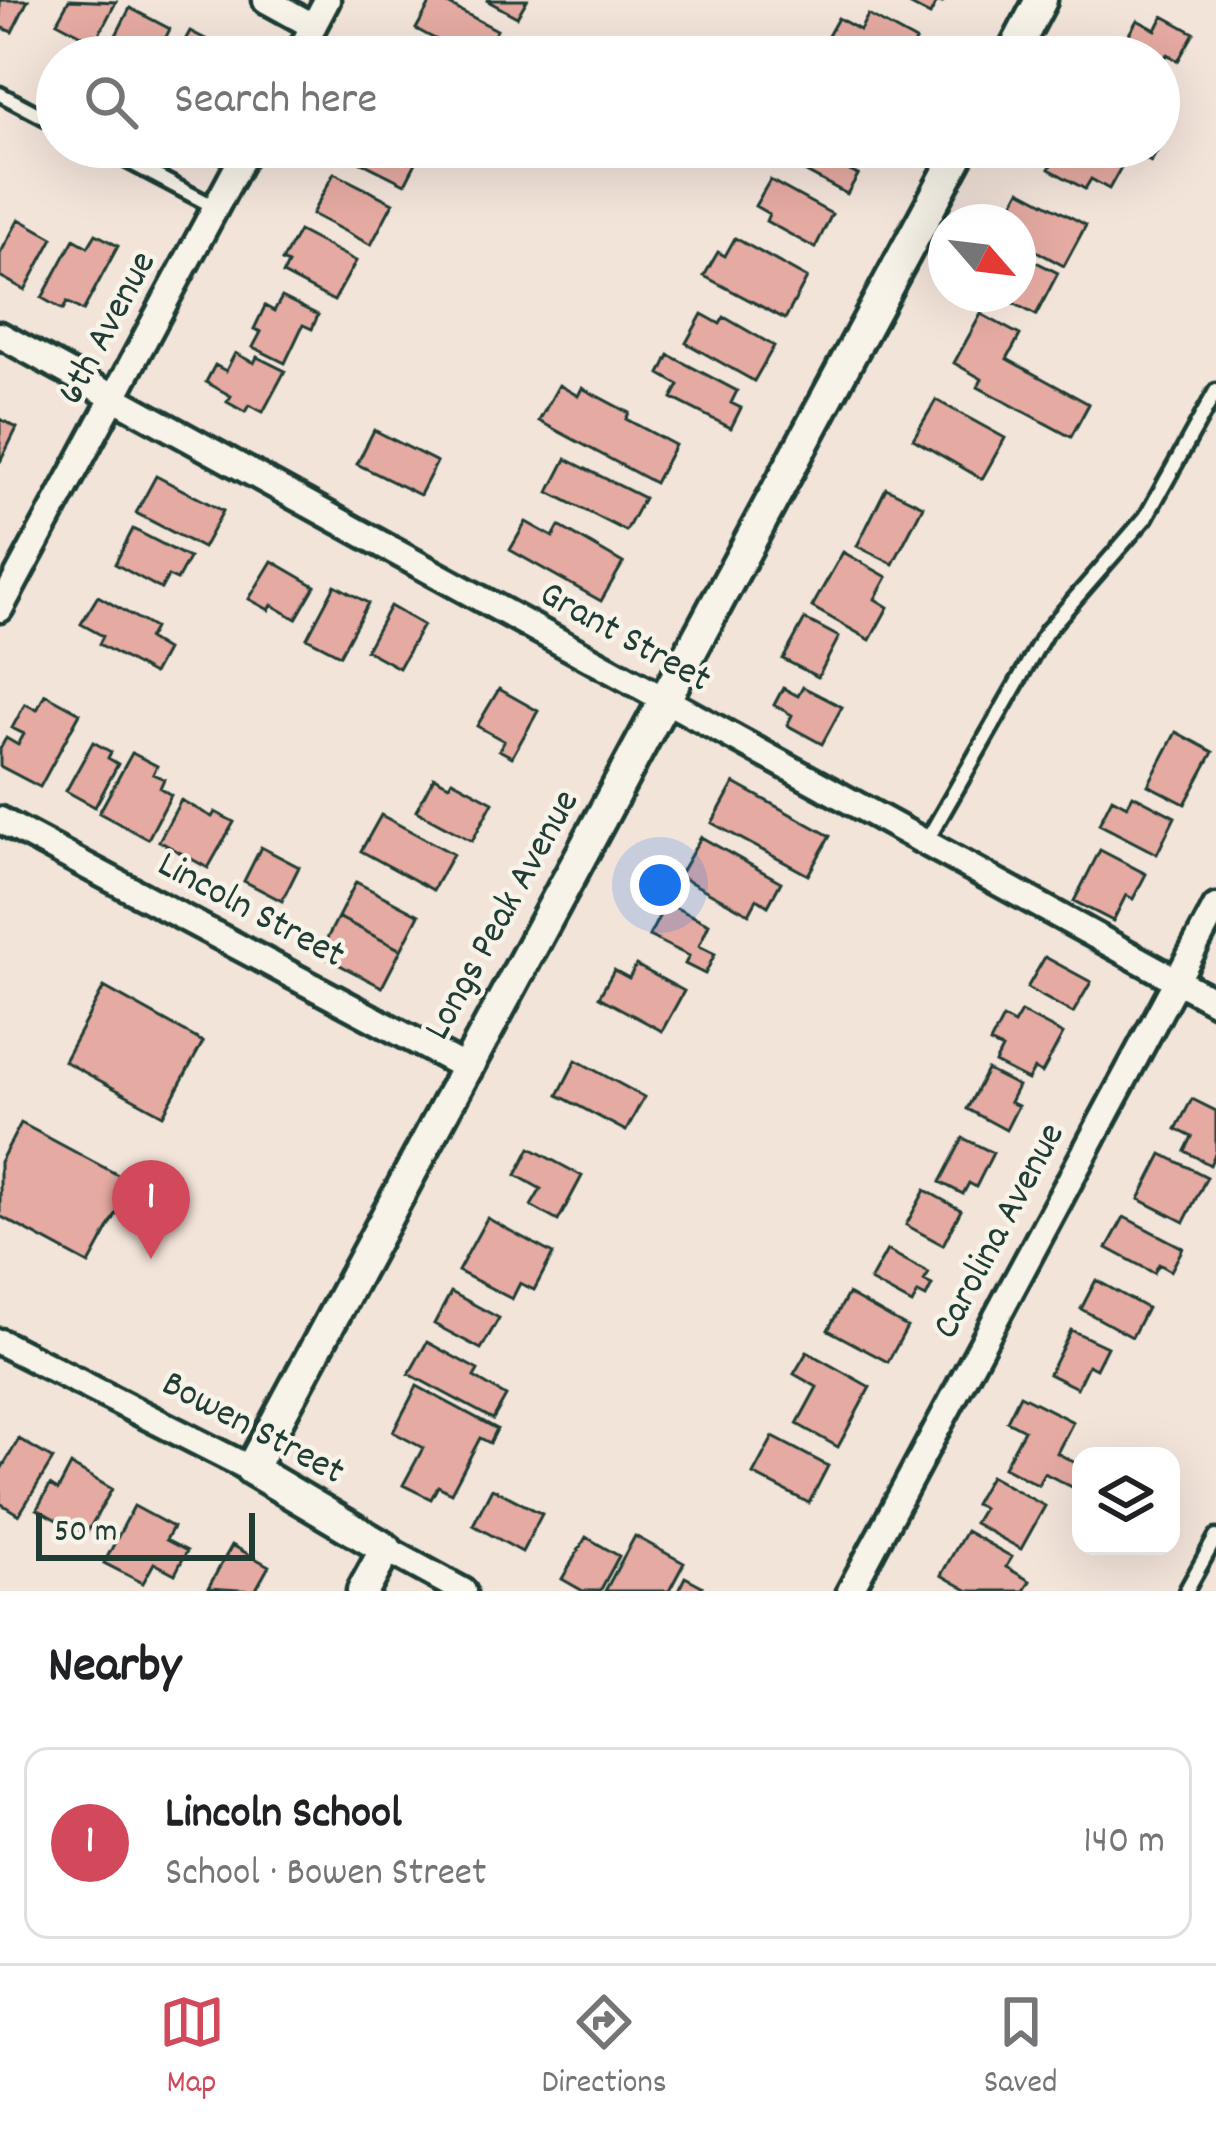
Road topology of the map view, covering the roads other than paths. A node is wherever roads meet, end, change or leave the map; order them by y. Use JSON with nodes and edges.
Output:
{"nodes":[{"id":1,"x":266,"y":0,"type":"edge"},
{"id":2,"x":327,"y":0,"type":"edge"},
{"id":3,"x":1041,"y":0,"type":"edge"},
{"id":4,"x":313,"y":26,"type":"junction"},
{"id":5,"x":308,"y":36,"type":"edge"},
{"id":6,"x":1021,"y":36,"type":"edge"},
{"id":7,"x":0,"y":94,"type":"edge"},
{"id":8,"x":36,"y":113,"type":"edge"},
{"id":9,"x":141,"y":168,"type":"edge"},
{"id":10,"x":237,"y":168,"type":"edge"},
{"id":11,"x":951,"y":168,"type":"edge"},
{"id":12,"x":216,"y":207,"type":"junction"},
{"id":13,"x":0,"y":335,"type":"edge"},
{"id":14,"x":1216,"y":391,"type":"edge"},
{"id":15,"x":113,"y":398,"type":"junction"},
{"id":16,"x":4,"y":593,"type":"edge"},
{"id":17,"x":664,"y":703,"type":"junction"},
{"id":18,"x":0,"y":820,"type":"edge"},
{"id":19,"x":926,"y":844,"type":"junction"},
{"id":20,"x":1216,"y":907,"type":"edge"},
{"id":21,"x":1176,"y":980,"type":"junction"},
{"id":22,"x":1216,"y":1003,"type":"edge"},
{"id":23,"x":466,"y":1068,"type":"junction"},
{"id":24,"x":0,"y":1342,"type":"edge"},
{"id":25,"x":251,"y":1469,"type":"junction"},
{"id":26,"x":1216,"y":1537,"type":"edge"},
{"id":27,"x":386,"y":1549,"type":"junction"},
{"id":28,"x":363,"y":1591,"type":"edge"},
{"id":29,"x":464,"y":1591,"type":"edge"},
{"id":30,"x":850,"y":1591,"type":"edge"},
{"id":31,"x":1186,"y":1591,"type":"edge"}],
"edges":[{"from":1,"to":4,"type":"street"},
{"from":2,"to":4,"type":"street"},
{"from":3,"to":6,"type":"street"},
{"from":4,"to":5,"type":"street"},
{"from":7,"to":8,"type":"lane"},
{"from":9,"to":12,"type":"lane"},
{"from":10,"to":12,"type":"street","name":"6th Avenue"},
{"from":11,"to":17,"type":"street","name":"Longs Peak Avenue"},
{"from":12,"to":15,"type":"street","name":"6th Avenue"},
{"from":13,"to":15,"type":"street","name":"Grant Street"},
{"from":14,"to":19,"type":"lane"},
{"from":15,"to":16,"type":"street","name":"6th Avenue"},
{"from":15,"to":17,"type":"street","name":"Grant Street"},
{"from":17,"to":19,"type":"street","name":"Grant Street"},
{"from":17,"to":23,"type":"street","name":"Longs Peak Avenue"},
{"from":18,"to":23,"type":"street","name":"Lincoln Street"},
{"from":19,"to":21,"type":"street","name":"Grant Street"},
{"from":20,"to":21,"type":"street","name":"Carolina Avenue"},
{"from":21,"to":22,"type":"street","name":"Grant Street"},
{"from":21,"to":30,"type":"street","name":"Carolina Avenue"},
{"from":23,"to":25,"type":"street","name":"Longs Peak Avenue"},
{"from":24,"to":25,"type":"street","name":"Bowen Street"},
{"from":25,"to":27,"type":"street","name":"Bowen Street"},
{"from":26,"to":31,"type":"lane"},
{"from":27,"to":28,"type":"street"},
{"from":27,"to":29,"type":"street","name":"Bowen Street"}]}
